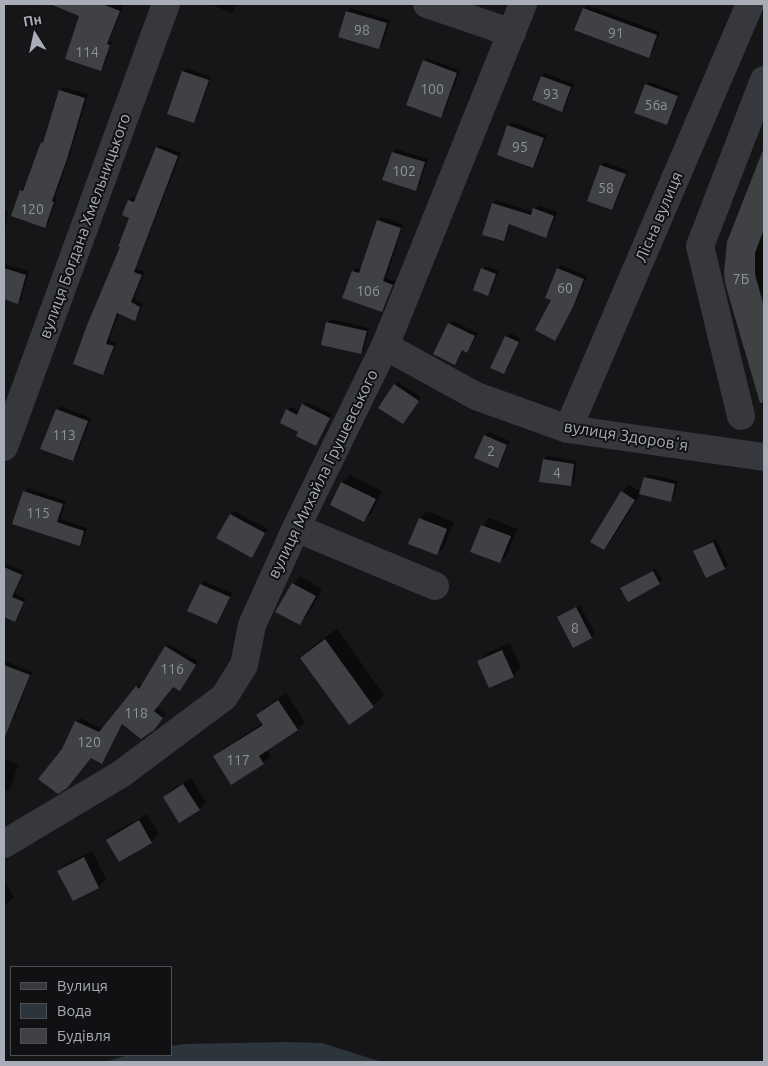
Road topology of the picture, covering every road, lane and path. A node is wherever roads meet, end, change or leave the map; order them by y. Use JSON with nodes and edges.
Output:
{"nodes":[{"id":1,"x":166,"y":4,"type":"edge"},
{"id":2,"x":427,"y":4,"type":"edge"},
{"id":3,"x":523,"y":4,"type":"edge"},
{"id":4,"x":750,"y":4,"type":"edge"},
{"id":5,"x":512,"y":33,"type":"junction"},
{"id":6,"x":764,"y":80,"type":"edge"},
{"id":7,"x":385,"y":346,"type":"junction"},
{"id":8,"x":741,"y":416,"type":"dead end"},
{"id":9,"x":568,"y":429,"type":"junction"},
{"id":10,"x":4,"y":447,"type":"edge"},
{"id":11,"x":764,"y":457,"type":"edge"},
{"id":12,"x":296,"y":528,"type":"junction"},
{"id":13,"x":435,"y":586,"type":"dead end"},
{"id":14,"x":4,"y":844,"type":"edge"}],
"edges":[{"from":1,"to":10,"type":"street","name":"вулиця Богдана Хмельницького"},
{"from":2,"to":5,"type":"street"},
{"from":3,"to":5,"type":"street","name":"вулиця Михайла Грушевського"},
{"from":4,"to":9,"type":"street","name":"Лісна вулиця"},
{"from":5,"to":7,"type":"street","name":"вулиця Михайла Грушевського"},
{"from":6,"to":8,"type":"street"},
{"from":7,"to":9,"type":"street","name":"вулиця Здоровʼя"},
{"from":7,"to":12,"type":"street","name":"вулиця Михайла Грушевського"},
{"from":9,"to":11,"type":"street","name":"вулиця Здоровʼя"},
{"from":12,"to":13,"type":"street"},
{"from":12,"to":14,"type":"street","name":"вулиця Михайла Грушевського"}]}
